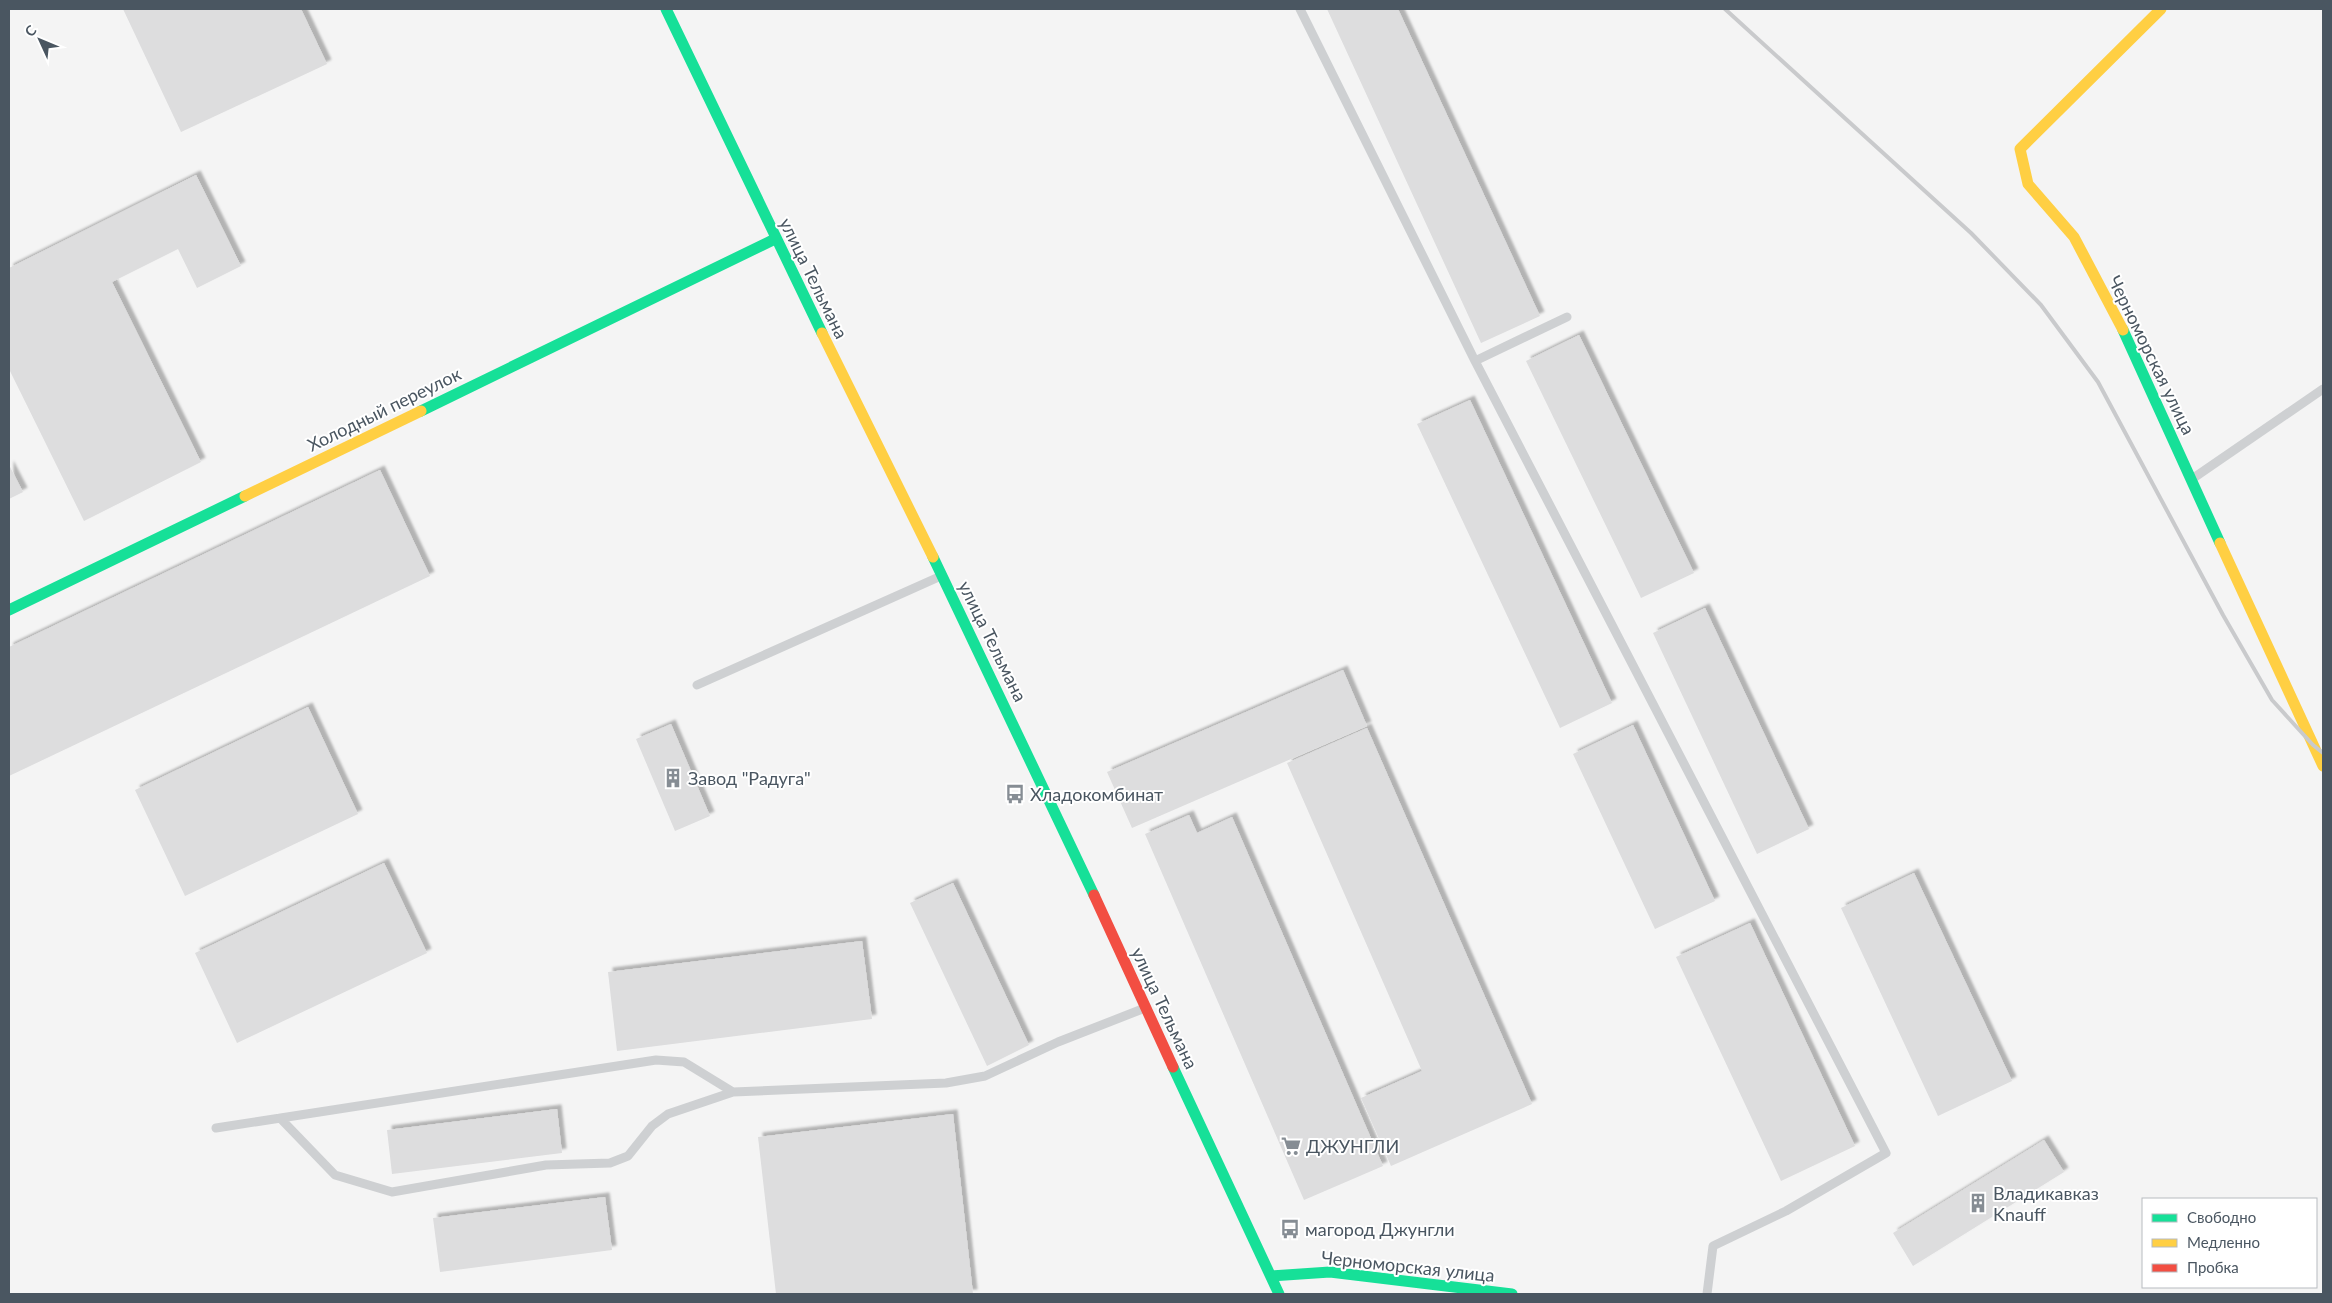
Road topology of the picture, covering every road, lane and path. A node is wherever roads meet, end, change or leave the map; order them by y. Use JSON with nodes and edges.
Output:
{"nodes":[{"id":1,"x":666,"y":9,"type":"edge"},
{"id":2,"x":1300,"y":9,"type":"edge"},
{"id":3,"x":2162,"y":9,"type":"edge"},
{"id":4,"x":775,"y":238,"type":"junction"},
{"id":5,"x":1568,"y":317,"type":"dead end"},
{"id":6,"x":1475,"y":362,"type":"junction"},
{"id":7,"x":2323,"y":389,"type":"edge"},
{"id":8,"x":2192,"y":479,"type":"junction"},
{"id":9,"x":942,"y":575,"type":"junction"},
{"id":10,"x":9,"y":610,"type":"edge"},
{"id":11,"x":697,"y":685,"type":"dead end"},
{"id":12,"x":2323,"y":766,"type":"edge"},
{"id":13,"x":1146,"y":1008,"type":"junction"},
{"id":14,"x":733,"y":1092,"type":"junction"},
{"id":15,"x":280,"y":1118,"type":"junction"},
{"id":16,"x":216,"y":1128,"type":"dead end"},
{"id":17,"x":1271,"y":1276,"type":"junction"},
{"id":18,"x":1278,"y":1294,"type":"edge"},
{"id":19,"x":1512,"y":1294,"type":"edge"},
{"id":20,"x":1707,"y":1294,"type":"edge"}],
"edges":[{"from":1,"to":4,"type":"street","name":"улица Тельмана"},
{"from":2,"to":6,"type":"lane"},
{"from":3,"to":8,"type":"street","name":"Черноморская улица"},
{"from":4,"to":9,"type":"street","name":"улица Тельмана"},
{"from":4,"to":10,"type":"street","name":"Холодный переулок"},
{"from":5,"to":6,"type":"lane"},
{"from":6,"to":20,"type":"lane"},
{"from":7,"to":8,"type":"lane"},
{"from":8,"to":12,"type":"street","name":"Черноморская улица"},
{"from":9,"to":11,"type":"lane"},
{"from":9,"to":13,"type":"street","name":"улица Тельмана"},
{"from":13,"to":14,"type":"lane"},
{"from":13,"to":17,"type":"street","name":"улица Тельмана"},
{"from":14,"to":15,"type":"lane"},
{"from":14,"to":15,"type":"lane"},
{"from":15,"to":16,"type":"lane"},
{"from":17,"to":18,"type":"street","name":"улица Тельмана"},
{"from":17,"to":19,"type":"street","name":"Черноморская улица"}]}
